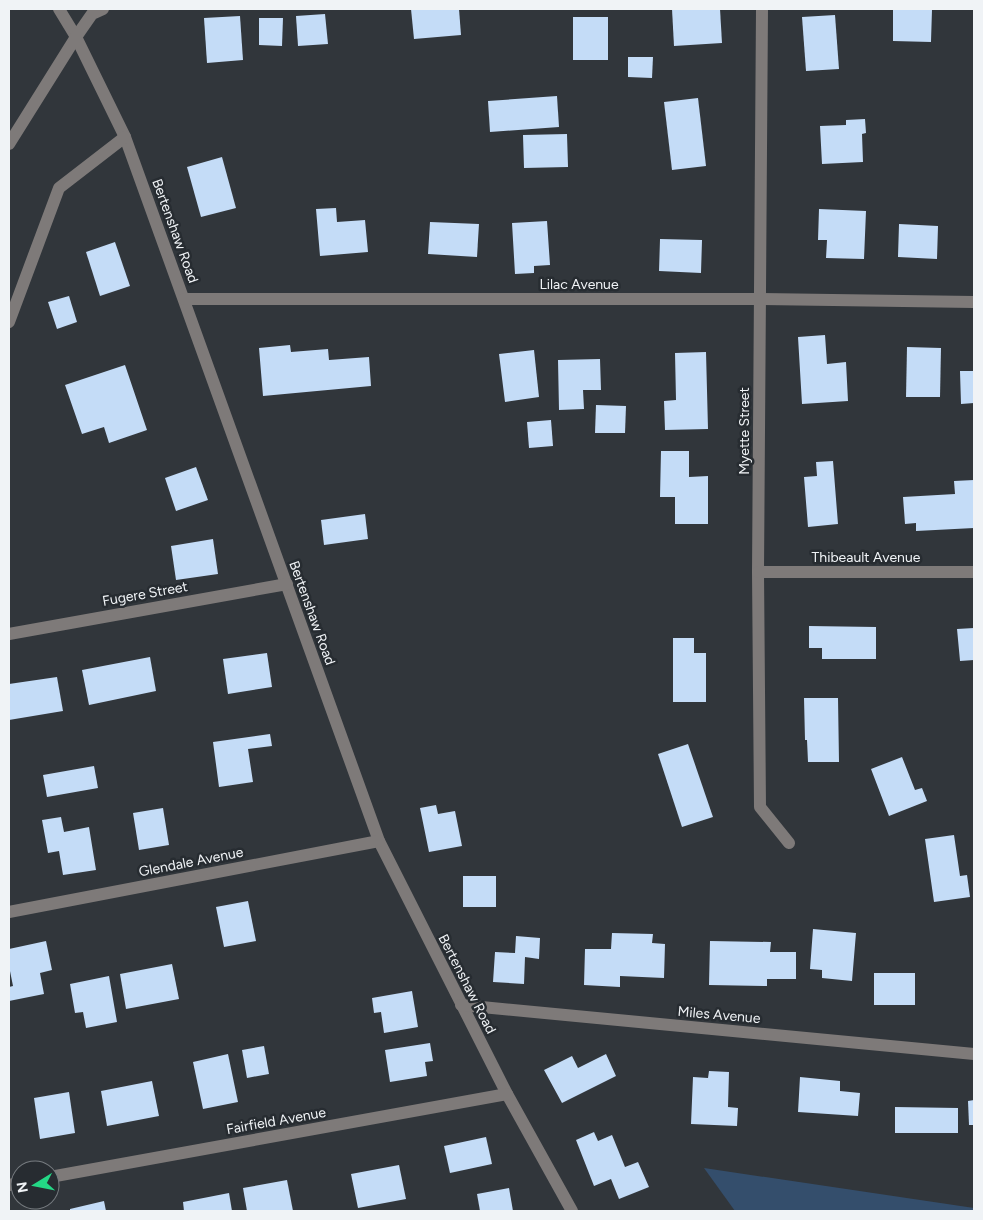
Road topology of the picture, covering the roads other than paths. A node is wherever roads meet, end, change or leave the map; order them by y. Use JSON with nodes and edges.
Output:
{"nodes":[{"id":1,"x":59,"y":9,"type":"edge"},
{"id":2,"x":762,"y":9,"type":"edge"},
{"id":3,"x":96,"y":10,"type":"edge"},
{"id":4,"x":76,"y":37,"type":"junction"},
{"id":5,"x":125,"y":137,"type":"junction"},
{"id":6,"x":9,"y":144,"type":"edge"},
{"id":7,"x":760,"y":298,"type":"junction"},
{"id":8,"x":184,"y":299,"type":"junction"},
{"id":9,"x":974,"y":302,"type":"edge"},
{"id":10,"x":9,"y":322,"type":"edge"},
{"id":11,"x":758,"y":572,"type":"junction"},
{"id":12,"x":974,"y":572,"type":"edge"},
{"id":13,"x":286,"y":584,"type":"junction"},
{"id":14,"x":9,"y":634,"type":"edge"},
{"id":15,"x":379,"y":841,"type":"junction"},
{"id":16,"x":789,"y":843,"type":"dead end"},
{"id":17,"x":9,"y":912,"type":"edge"},
{"id":18,"x":461,"y":1005,"type":"junction"},
{"id":19,"x":974,"y":1054,"type":"edge"},
{"id":20,"x":506,"y":1094,"type":"junction"},
{"id":21,"x":60,"y":1175,"type":"edge"},
{"id":22,"x":572,"y":1211,"type":"edge"}],
"edges":[{"from":1,"to":4,"type":"street","name":"Bertenshaw Road"},
{"from":2,"to":7,"type":"street","name":"Myette Street"},
{"from":3,"to":4,"type":"street"},
{"from":4,"to":5,"type":"street","name":"Bertenshaw Road"},
{"from":4,"to":6,"type":"street"},
{"from":5,"to":8,"type":"street","name":"Bertenshaw Road"},
{"from":5,"to":10,"type":"street"},
{"from":7,"to":8,"type":"street","name":"Lilac Avenue"},
{"from":7,"to":9,"type":"street","name":"Lilac Avenue"},
{"from":7,"to":11,"type":"street","name":"Myette Street"},
{"from":8,"to":13,"type":"street","name":"Bertenshaw Road"},
{"from":11,"to":12,"type":"street","name":"Thibeault Avenue"},
{"from":11,"to":16,"type":"street","name":"Myette Street"},
{"from":13,"to":14,"type":"street","name":"Fugere Street"},
{"from":13,"to":15,"type":"street","name":"Bertenshaw Road"},
{"from":15,"to":17,"type":"street","name":"Glendale Avenue"},
{"from":15,"to":18,"type":"street","name":"Bertenshaw Road"},
{"from":18,"to":19,"type":"street","name":"Miles Avenue"},
{"from":18,"to":20,"type":"street","name":"Bertenshaw Road"},
{"from":20,"to":21,"type":"street","name":"Fairfield Avenue"},
{"from":20,"to":22,"type":"street","name":"Bertenshaw Road"}]}
